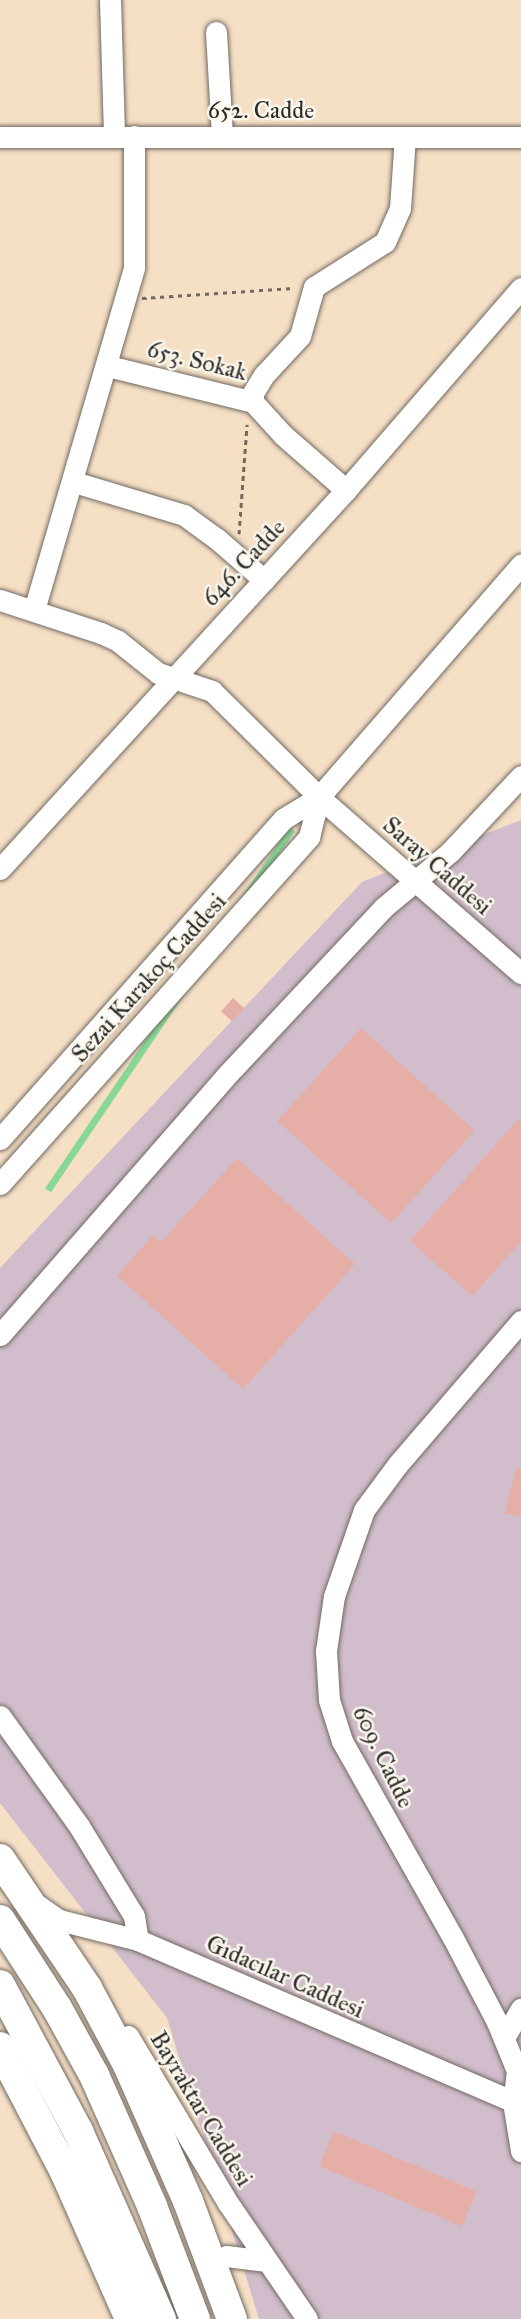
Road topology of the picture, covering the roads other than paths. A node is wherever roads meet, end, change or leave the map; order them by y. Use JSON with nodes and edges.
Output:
{"nodes":[{"id":1,"x":110,"y":0,"type":"edge"},
{"id":2,"x":216,"y":32,"type":"dead end"},
{"id":3,"x":124,"y":136,"type":"junction"},
{"id":4,"x":0,"y":137,"type":"edge"},
{"id":5,"x":222,"y":137,"type":"junction"},
{"id":6,"x":405,"y":137,"type":"junction"},
{"id":7,"x":521,"y":137,"type":"edge"},
{"id":8,"x":521,"y":288,"type":"edge"},
{"id":9,"x":108,"y":366,"type":"junction"},
{"id":10,"x":252,"y":402,"type":"junction"},
{"id":11,"x":74,"y":482,"type":"junction"},
{"id":12,"x":346,"y":490,"type":"junction"},
{"id":13,"x":521,"y":565,"type":"edge"},
{"id":14,"x":264,"y":580,"type":"junction"},
{"id":15,"x":0,"y":600,"type":"edge"},
{"id":16,"x":34,"y":610,"type":"junction"},
{"id":17,"x":172,"y":679,"type":"junction"},
{"id":18,"x":521,"y":776,"type":"edge"},
{"id":19,"x":318,"y":797,"type":"junction"},
{"id":20,"x":0,"y":869,"type":"edge"},
{"id":21,"x":415,"y":881,"type":"junction"},
{"id":22,"x":521,"y":973,"type":"edge"},
{"id":23,"x":0,"y":1139,"type":"edge"},
{"id":24,"x":0,"y":1184,"type":"edge"},
{"id":25,"x":521,"y":1321,"type":"edge"},
{"id":26,"x":0,"y":1335,"type":"edge"},
{"id":27,"x":0,"y":1716,"type":"edge"},
{"id":28,"x":0,"y":1859,"type":"edge"},
{"id":29,"x":28,"y":1899,"type":"junction"},
{"id":30,"x":0,"y":1920,"type":"edge"},
{"id":31,"x":59,"y":1920,"type":"junction"},
{"id":32,"x":138,"y":1940,"type":"junction"},
{"id":33,"x":0,"y":1985,"type":"edge"},
{"id":34,"x":521,"y":2008,"type":"edge"},
{"id":35,"x":504,"y":2038,"type":"junction"},
{"id":36,"x":0,"y":2047,"type":"edge"},
{"id":37,"x":517,"y":2104,"type":"edge"},
{"id":38,"x":521,"y":2151,"type":"edge"},
{"id":39,"x":226,"y":2256,"type":"dead end"},
{"id":40,"x":267,"y":2261,"type":"junction"},
{"id":41,"x":130,"y":2319,"type":"edge"},
{"id":42,"x":161,"y":2319,"type":"edge"},
{"id":43,"x":195,"y":2319,"type":"edge"},
{"id":44,"x":231,"y":2319,"type":"edge"},
{"id":45,"x":307,"y":2319,"type":"edge"}],
"edges":[{"from":1,"to":3,"type":"street"},
{"from":2,"to":5,"type":"street"},
{"from":3,"to":4,"type":"street","name":"652. Cadde"},
{"from":3,"to":5,"type":"street","name":"652. Cadde"},
{"from":3,"to":9,"type":"street"},
{"from":5,"to":6,"type":"street","name":"652. Cadde"},
{"from":6,"to":7,"type":"street","name":"652. Cadde"},
{"from":6,"to":10,"type":"street"},
{"from":8,"to":12,"type":"street","name":"646. Cadde"},
{"from":9,"to":10,"type":"street","name":"653. Sokak"},
{"from":9,"to":11,"type":"street"},
{"from":10,"to":12,"type":"street","name":"653. Sokak"},
{"from":11,"to":14,"type":"street"},
{"from":11,"to":16,"type":"street"},
{"from":12,"to":14,"type":"street","name":"646. Cadde"},
{"from":13,"to":19,"type":"street","name":"Sezai Karakoç Caddesi"},
{"from":14,"to":17,"type":"street","name":"646. Cadde"},
{"from":15,"to":16,"type":"street","name":"Saray Caddesi"},
{"from":16,"to":17,"type":"street","name":"Saray Caddesi"},
{"from":17,"to":19,"type":"street","name":"Saray Caddesi"},
{"from":17,"to":20,"type":"street","name":"646. Cadde"},
{"from":18,"to":21,"type":"street"},
{"from":19,"to":21,"type":"street","name":"Saray Caddesi"},
{"from":19,"to":23,"type":"street","name":"Sezai Karakoç Caddesi"},
{"from":19,"to":24,"type":"street","name":"Sezai Karakoç Caddesi"},
{"from":21,"to":22,"type":"street","name":"Saray Caddesi"},
{"from":21,"to":26,"type":"street"},
{"from":25,"to":35,"type":"street","name":"609. Cadde"},
{"from":27,"to":32,"type":"street"},
{"from":28,"to":29,"type":"highway"},
{"from":29,"to":31,"type":"street","name":"Gıdacılar Caddesi"},
{"from":29,"to":44,"type":"highway"},
{"from":30,"to":43,"type":"highway"},
{"from":31,"to":32,"type":"street","name":"Gıdacılar Caddesi"},
{"from":31,"to":40,"type":"street","name":"Bayraktar Caddesi"},
{"from":32,"to":37,"type":"street","name":"Gıdacılar Caddesi"},
{"from":33,"to":42,"type":"highway"},
{"from":34,"to":35,"type":"street"},
{"from":35,"to":37,"type":"street","name":"609. Cadde"},
{"from":36,"to":41,"type":"highway"},
{"from":37,"to":38,"type":"street","name":"609. Cadde"},
{"from":39,"to":40,"type":"street"},
{"from":40,"to":45,"type":"street","name":"Bayraktar Caddesi"}]}
